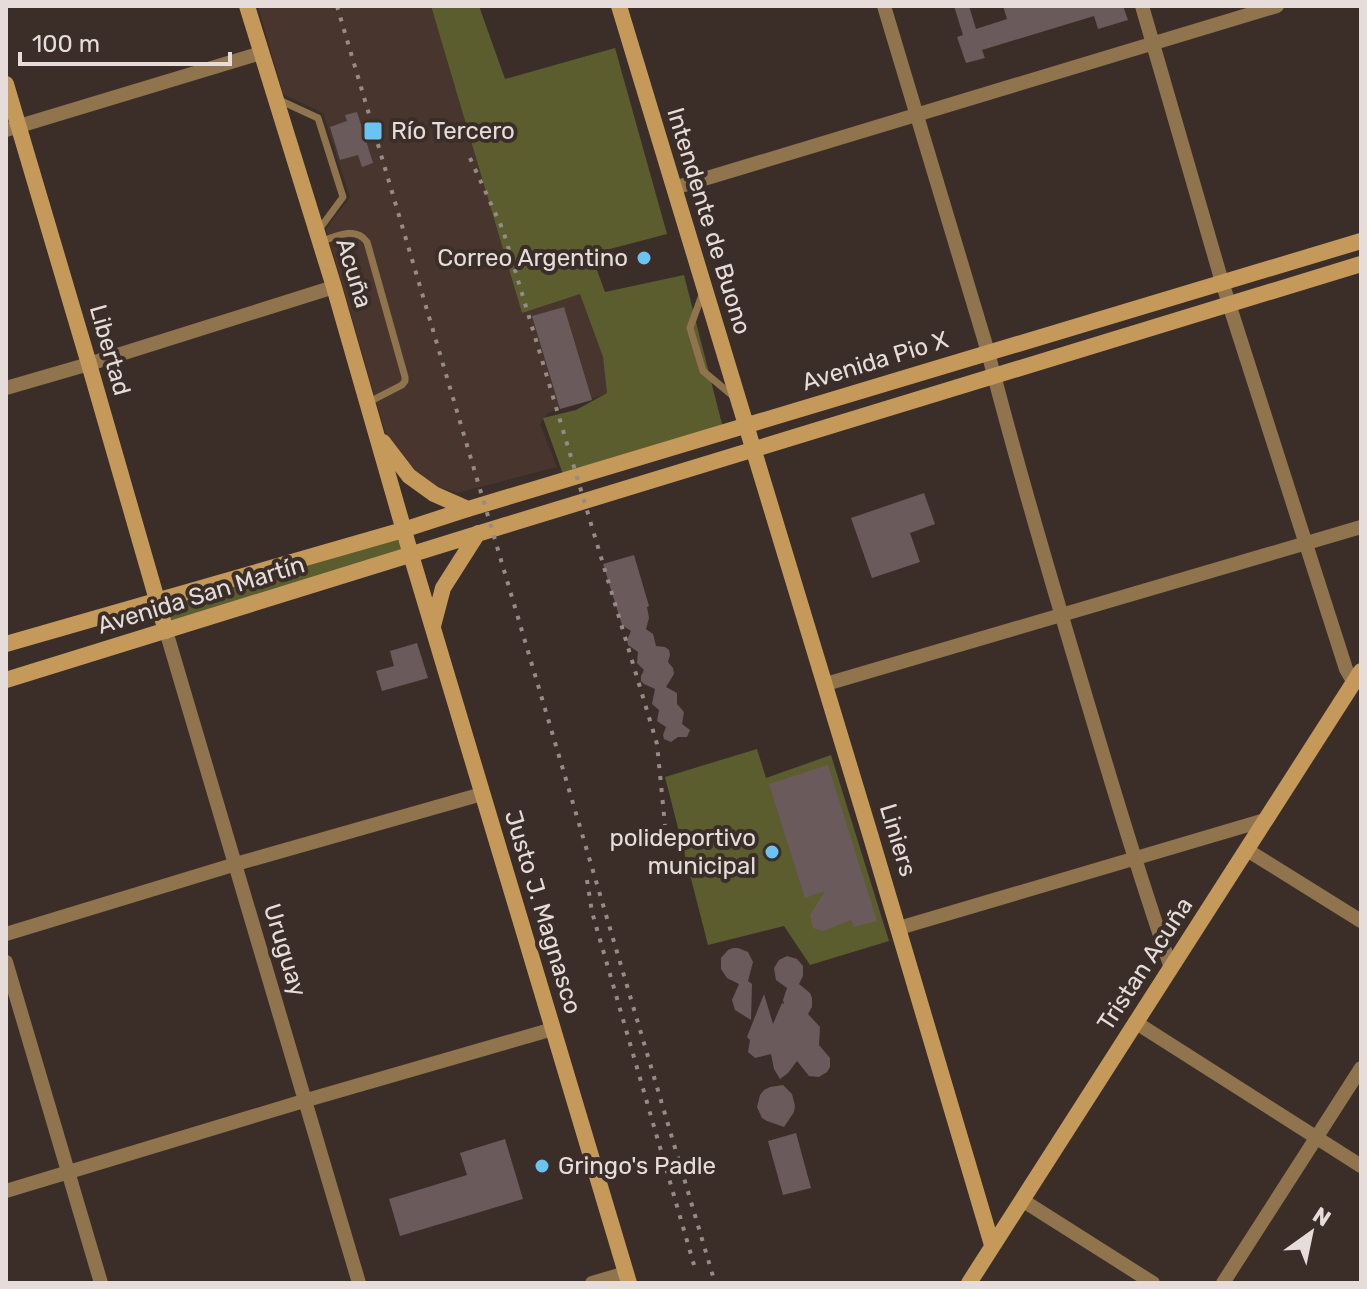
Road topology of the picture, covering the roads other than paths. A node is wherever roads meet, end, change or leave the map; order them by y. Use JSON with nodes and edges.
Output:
{"nodes":[{"id":1,"x":247,"y":6,"type":"edge"},
{"id":2,"x":619,"y":6,"type":"edge"},
{"id":3,"x":884,"y":6,"type":"edge"},
{"id":4,"x":1142,"y":6,"type":"edge"},
{"id":5,"x":1277,"y":6,"type":"edge"},
{"id":6,"x":1153,"y":43,"type":"junction"},
{"id":7,"x":261,"y":53,"type":"junction"},
{"id":8,"x":6,"y":84,"type":"edge"},
{"id":9,"x":276,"y":99,"type":"junction"},
{"id":10,"x":917,"y":116,"type":"junction"},
{"id":11,"x":13,"y":128,"type":"edge"},
{"id":12,"x":674,"y":188,"type":"junction"},
{"id":13,"x":318,"y":237,"type":"junction"},
{"id":14,"x":1361,"y":241,"type":"edge"},
{"id":15,"x":1361,"y":264,"type":"edge"},
{"id":16,"x":1222,"y":282,"type":"junction"},
{"id":17,"x":334,"y":287,"type":"junction"},
{"id":18,"x":705,"y":289,"type":"junction"},
{"id":19,"x":1229,"y":304,"type":"junction"},
{"id":20,"x":988,"y":352,"type":"junction"},
{"id":21,"x":89,"y":364,"type":"junction"},
{"id":22,"x":994,"y":376,"type":"junction"},
{"id":23,"x":6,"y":388,"type":"edge"},
{"id":24,"x":738,"y":400,"type":"junction"},
{"id":25,"x":367,"y":403,"type":"junction"},
{"id":26,"x":745,"y":425,"type":"junction"},
{"id":27,"x":376,"y":433,"type":"junction"},
{"id":28,"x":753,"y":449,"type":"junction"},
{"id":29,"x":468,"y":509,"type":"junction"},
{"id":30,"x":1361,"y":527,"type":"edge"},
{"id":31,"x":403,"y":530,"type":"junction"},
{"id":32,"x":478,"y":533,"type":"junction"},
{"id":33,"x":1306,"y":543,"type":"junction"},
{"id":34,"x":411,"y":555,"type":"junction"},
{"id":35,"x":157,"y":600,"type":"junction"},
{"id":36,"x":1061,"y":615,"type":"junction"},
{"id":37,"x":433,"y":628,"type":"junction"},
{"id":38,"x":166,"y":631,"type":"junction"},
{"id":39,"x":6,"y":644,"type":"edge"},
{"id":40,"x":1359,"y":675,"type":"edge"},
{"id":41,"x":6,"y":680,"type":"edge"},
{"id":42,"x":826,"y":684,"type":"junction"},
{"id":43,"x":482,"y":794,"type":"junction"},
{"id":44,"x":1265,"y":820,"type":"junction"},
{"id":45,"x":1247,"y":850,"type":"junction"},
{"id":46,"x":1134,"y":860,"type":"junction"},
{"id":47,"x":236,"y":864,"type":"junction"},
{"id":48,"x":1361,"y":921,"type":"edge"},
{"id":49,"x":899,"y":928,"type":"junction"},
{"id":50,"x":6,"y":934,"type":"edge"},
{"id":51,"x":6,"y":962,"type":"edge"},
{"id":52,"x":1171,"y":968,"type":"junction"},
{"id":53,"x":1135,"y":1022,"type":"junction"},
{"id":54,"x":553,"y":1029,"type":"junction"},
{"id":55,"x":1361,"y":1068,"type":"edge"},
{"id":56,"x":307,"y":1100,"type":"junction"},
{"id":57,"x":1316,"y":1138,"type":"junction"},
{"id":58,"x":1361,"y":1166,"type":"edge"},
{"id":59,"x":68,"y":1172,"type":"junction"},
{"id":60,"x":6,"y":1191,"type":"edge"},
{"id":61,"x":1022,"y":1200,"type":"junction"},
{"id":62,"x":992,"y":1245,"type":"junction"},
{"id":63,"x":628,"y":1278,"type":"edge"},
{"id":64,"x":101,"y":1283,"type":"edge"},
{"id":65,"x":359,"y":1283,"type":"edge"},
{"id":66,"x":592,"y":1283,"type":"edge"},
{"id":67,"x":969,"y":1283,"type":"edge"},
{"id":68,"x":1153,"y":1283,"type":"edge"},
{"id":69,"x":1223,"y":1283,"type":"edge"}],
"edges":[{"from":1,"to":7,"type":"main road","name":"Acuña"},
{"from":2,"to":12,"type":"main road","name":"Intendente de Buono"},
{"from":3,"to":10,"type":"street"},
{"from":4,"to":6,"type":"street"},
{"from":5,"to":6,"type":"street"},
{"from":6,"to":10,"type":"street"},
{"from":6,"to":16,"type":"street"},
{"from":7,"to":9,"type":"main road","name":"Acuña"},
{"from":7,"to":11,"type":"street"},
{"from":8,"to":11,"type":"main road","name":"Libertad"},
{"from":9,"to":13,"type":"main road","name":"Acuña"},
{"from":9,"to":13,"type":"lane"},
{"from":10,"to":12,"type":"street"},
{"from":10,"to":20,"type":"street"},
{"from":11,"to":21,"type":"main road","name":"Libertad"},
{"from":12,"to":18,"type":"main road","name":"Intendente de Buono"},
{"from":13,"to":17,"type":"main road","name":"Acuña"},
{"from":13,"to":25,"type":"lane"},
{"from":14,"to":16,"type":"main road","name":"Avenida Pio X"},
{"from":15,"to":19,"type":"main road","name":"Avenida Pio X"},
{"from":16,"to":19,"type":"street"},
{"from":16,"to":20,"type":"main road","name":"Avenida Pio X"},
{"from":17,"to":21,"type":"street"},
{"from":17,"to":25,"type":"main road","name":"Acuña"},
{"from":18,"to":24,"type":"main road","name":"Intendente de Buono"},
{"from":18,"to":24,"type":"lane"},
{"from":19,"to":22,"type":"main road","name":"Avenida Pio X"},
{"from":19,"to":33,"type":"street"},
{"from":20,"to":22,"type":"street"},
{"from":20,"to":26,"type":"main road","name":"Avenida Pio X"},
{"from":21,"to":23,"type":"street"},
{"from":21,"to":35,"type":"main road","name":"Libertad"},
{"from":22,"to":28,"type":"main road","name":"Avenida Pio X"},
{"from":22,"to":36,"type":"street"},
{"from":24,"to":26,"type":"main road","name":"Intendente de Buono"},
{"from":25,"to":27,"type":"main road","name":"Acuña"},
{"from":26,"to":28,"type":"main road","name":"Intendente de Buono"},
{"from":26,"to":29,"type":"main road","name":"Avenida Pio X"},
{"from":27,"to":29,"type":"main road"},
{"from":27,"to":31,"type":"main road","name":"Acuña"},
{"from":28,"to":32,"type":"main road","name":"Avenida Pio X"},
{"from":28,"to":42,"type":"main road","name":"Liniers"},
{"from":29,"to":31,"type":"main road","name":"Avenida Pio X"},
{"from":30,"to":33,"type":"street"},
{"from":31,"to":34,"type":"main road","name":"Acuña"},
{"from":31,"to":35,"type":"main road","name":"Avenida San Martín"},
{"from":32,"to":34,"type":"main road","name":"Avenida Pio X"},
{"from":32,"to":37,"type":"main road"},
{"from":33,"to":36,"type":"street"},
{"from":33,"to":40,"type":"street"},
{"from":34,"to":37,"type":"main road","name":"Justo J. Magnasco"},
{"from":34,"to":38,"type":"main road","name":"Avenida San Martín"},
{"from":35,"to":38,"type":"main road","name":"Libertad"},
{"from":35,"to":39,"type":"main road","name":"Avenida San Martín"},
{"from":36,"to":42,"type":"street"},
{"from":36,"to":46,"type":"street"},
{"from":37,"to":43,"type":"main road","name":"Justo J. Magnasco"},
{"from":38,"to":41,"type":"main road","name":"Avenida San Martín"},
{"from":38,"to":47,"type":"street","name":"Uruguay"},
{"from":40,"to":44,"type":"main road","name":"Tristan Acuña"},
{"from":42,"to":49,"type":"main road","name":"Liniers"},
{"from":43,"to":47,"type":"street"},
{"from":43,"to":54,"type":"main road","name":"Justo J. Magnasco"},
{"from":44,"to":45,"type":"main road","name":"Tristan Acuña"},
{"from":44,"to":46,"type":"street"},
{"from":45,"to":48,"type":"street"},
{"from":45,"to":52,"type":"main road","name":"Tristan Acuña"},
{"from":46,"to":49,"type":"street"},
{"from":46,"to":52,"type":"street"},
{"from":47,"to":50,"type":"street"},
{"from":47,"to":56,"type":"street","name":"Uruguay"},
{"from":49,"to":62,"type":"main road","name":"Liniers"},
{"from":51,"to":59,"type":"street"},
{"from":52,"to":53,"type":"main road","name":"Tristan Acuña"},
{"from":53,"to":57,"type":"street"},
{"from":53,"to":61,"type":"main road","name":"Tristan Acuña"},
{"from":54,"to":56,"type":"street"},
{"from":54,"to":63,"type":"main road","name":"Justo J. Magnasco"},
{"from":55,"to":57,"type":"street"},
{"from":56,"to":59,"type":"street"},
{"from":56,"to":65,"type":"street","name":"Uruguay"},
{"from":57,"to":58,"type":"street"},
{"from":57,"to":69,"type":"street"},
{"from":59,"to":60,"type":"street"},
{"from":59,"to":64,"type":"street"},
{"from":61,"to":62,"type":"main road","name":"Tristan Acuña"},
{"from":61,"to":68,"type":"street"},
{"from":62,"to":67,"type":"main road","name":"Tristan Acuña"},
{"from":63,"to":66,"type":"street"}]}
